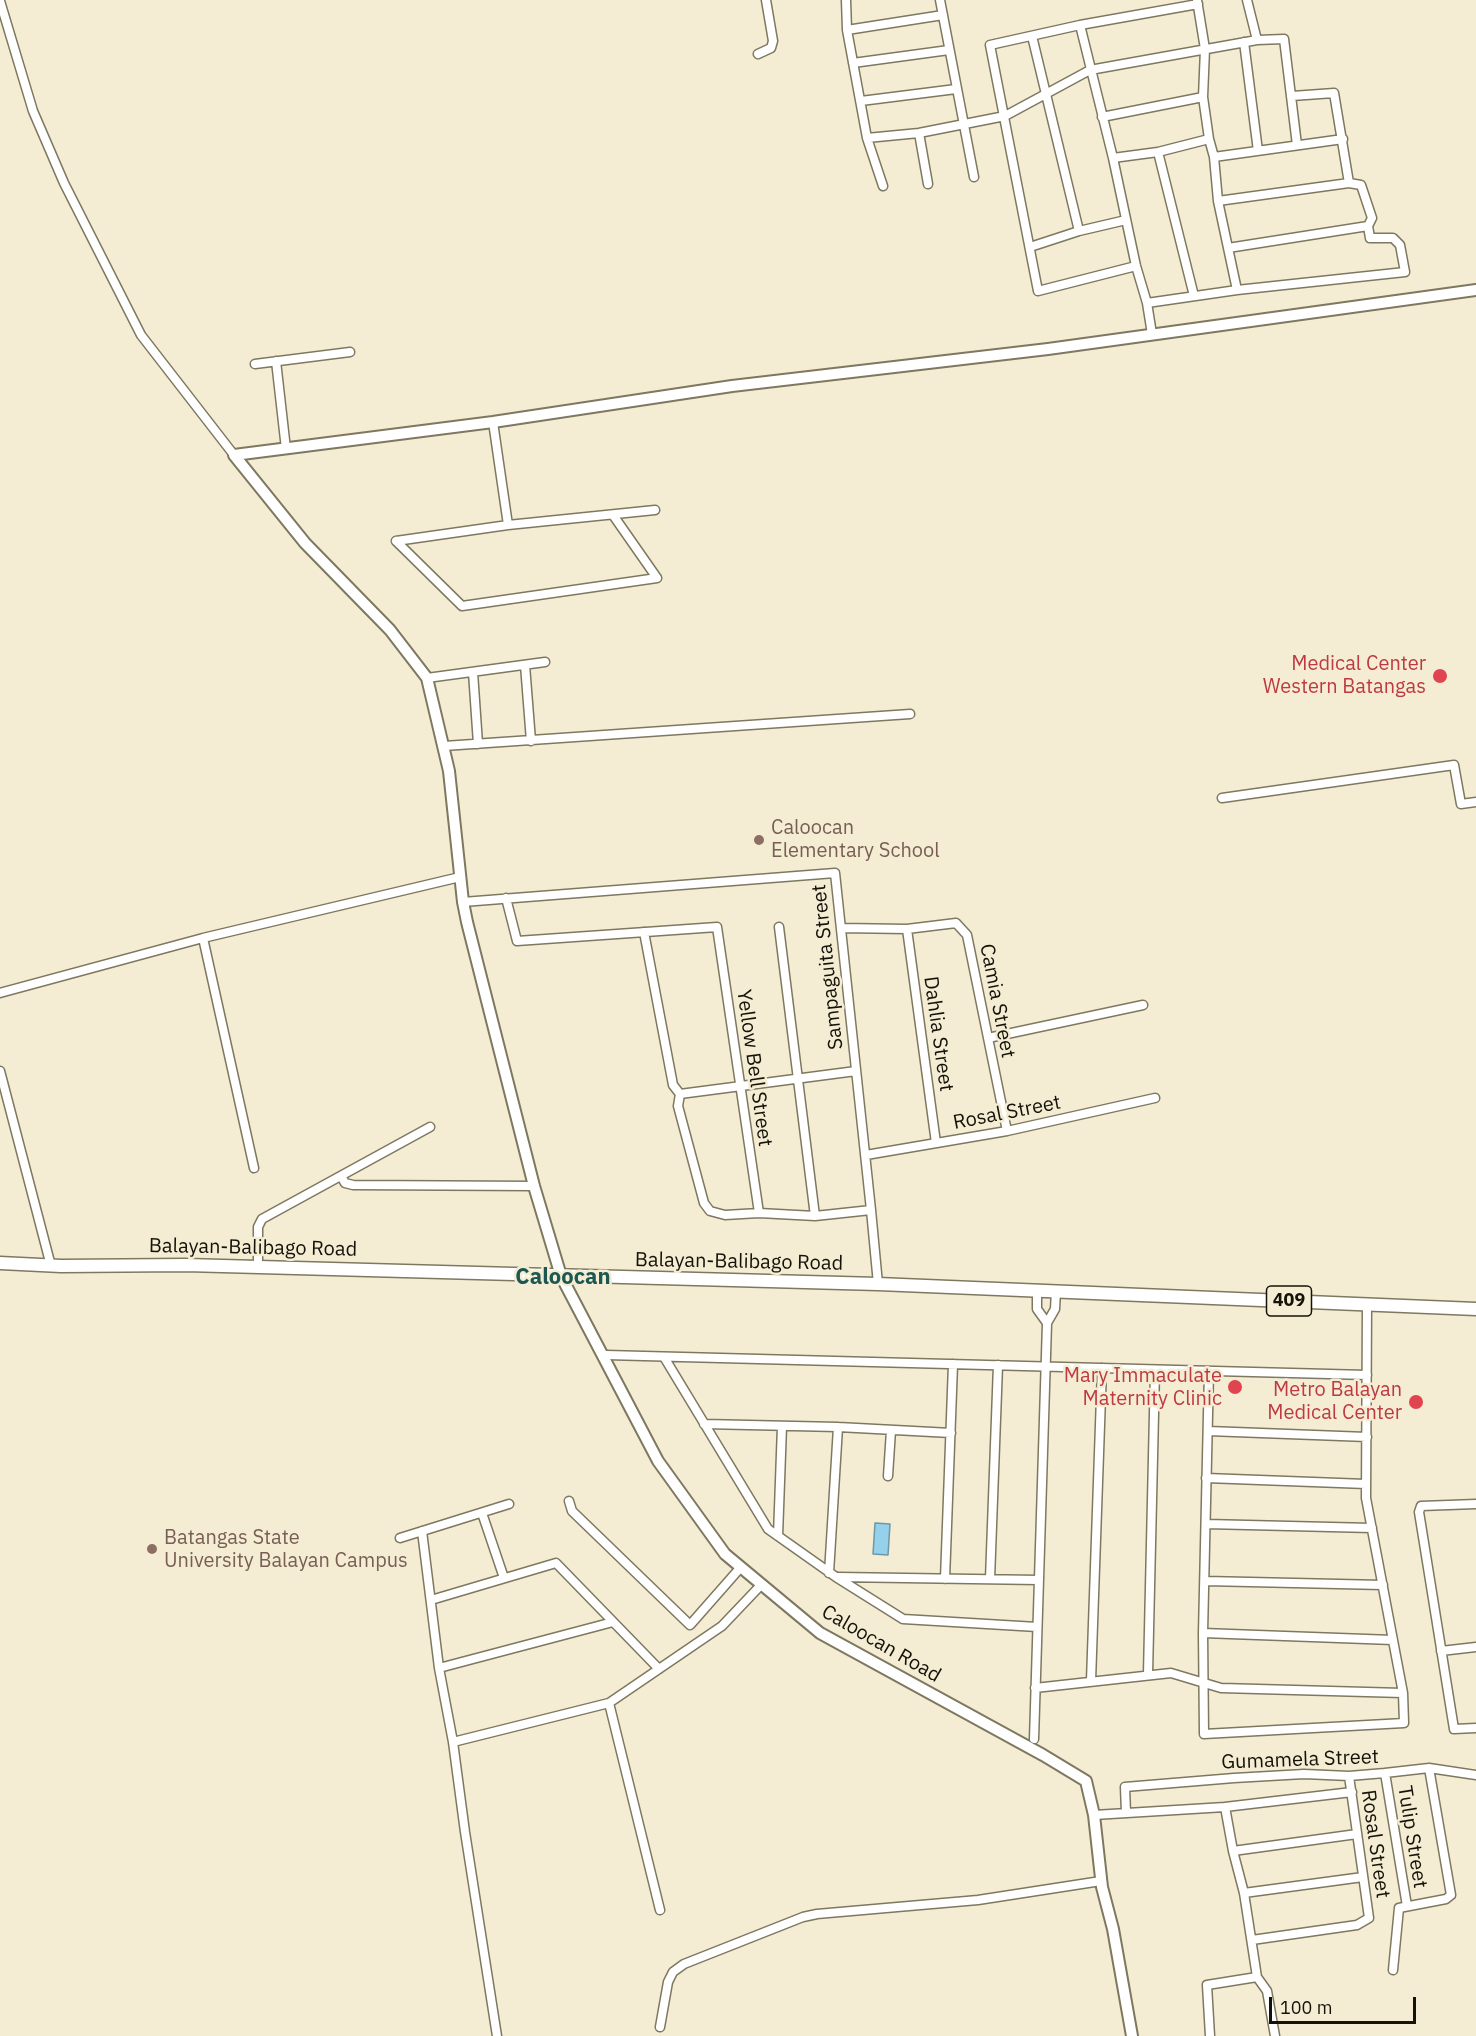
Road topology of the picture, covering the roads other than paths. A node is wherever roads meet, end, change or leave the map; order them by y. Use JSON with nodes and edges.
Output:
{"nodes":[{"id":1,"x":766,"y":0,"type":"edge"},
{"id":2,"x":846,"y":0,"type":"edge"},
{"id":3,"x":940,"y":0,"type":"edge"},
{"id":4,"x":1246,"y":0,"type":"edge"},
{"id":5,"x":0,"y":1,"type":"edge"},
{"id":6,"x":1198,"y":2,"type":"edge"},
{"id":7,"x":943,"y":15,"type":"junction"},
{"id":8,"x":1080,"y":25,"type":"junction"},
{"id":9,"x":847,"y":30,"type":"junction"},
{"id":10,"x":1032,"y":36,"type":"junction"},
{"id":11,"x":1257,"y":40,"type":"junction"},
{"id":12,"x":1244,"y":42,"type":"junction"},
{"id":13,"x":1205,"y":49,"type":"junction"},
{"id":14,"x":949,"y":50,"type":"junction"},
{"id":15,"x":758,"y":54,"type":"dead end"},
{"id":16,"x":853,"y":63,"type":"junction"},
{"id":17,"x":1090,"y":70,"type":"junction"},
{"id":18,"x":956,"y":89,"type":"junction"},
{"id":19,"x":1045,"y":94,"type":"junction"},
{"id":20,"x":1292,"y":96,"type":"junction"},
{"id":21,"x":1203,"y":97,"type":"junction"},
{"id":22,"x":861,"y":101,"type":"junction"},
{"id":23,"x":1005,"y":116,"type":"junction"},
{"id":24,"x":1102,"y":117,"type":"junction"},
{"id":25,"x":963,"y":124,"type":"junction"},
{"id":26,"x":919,"y":133,"type":"junction"},
{"id":27,"x":867,"y":138,"type":"junction"},
{"id":28,"x":1209,"y":139,"type":"junction"},
{"id":29,"x":1343,"y":140,"type":"junction"},
{"id":30,"x":1297,"y":145,"type":"junction"},
{"id":31,"x":1258,"y":151,"type":"junction"},
{"id":32,"x":1158,"y":152,"type":"junction"},
{"id":33,"x":1113,"y":158,"type":"junction"},
{"id":34,"x":1214,"y":158,"type":"junction"},
{"id":35,"x":974,"y":177,"type":"dead end"},
{"id":36,"x":1349,"y":183,"type":"junction"},
{"id":37,"x":928,"y":184,"type":"dead end"},
{"id":38,"x":883,"y":186,"type":"dead end"},
{"id":39,"x":1218,"y":201,"type":"junction"},
{"id":40,"x":1126,"y":220,"type":"junction"},
{"id":41,"x":1368,"y":226,"type":"junction"},
{"id":42,"x":1079,"y":231,"type":"junction"},
{"id":43,"x":1030,"y":247,"type":"junction"},
{"id":44,"x":1228,"y":248,"type":"junction"},
{"id":45,"x":1136,"y":266,"type":"junction"},
{"id":46,"x":1238,"y":290,"type":"junction"},
{"id":47,"x":1476,"y":290,"type":"edge"},
{"id":48,"x":1194,"y":296,"type":"junction"},
{"id":49,"x":1147,"y":303,"type":"junction"},
{"id":50,"x":1152,"y":334,"type":"junction"},
{"id":51,"x":350,"y":352,"type":"dead end"},
{"id":52,"x":276,"y":361,"type":"junction"},
{"id":53,"x":255,"y":364,"type":"dead end"},
{"id":54,"x":493,"y":422,"type":"junction"},
{"id":55,"x":286,"y":449,"type":"junction"},
{"id":56,"x":234,"y":455,"type":"junction"},
{"id":57,"x":655,"y":510,"type":"dead end"},
{"id":58,"x":613,"y":515,"type":"junction"},
{"id":59,"x":508,"y":525,"type":"junction"},
{"id":60,"x":545,"y":662,"type":"dead end"},
{"id":61,"x":525,"y":666,"type":"junction"},
{"id":62,"x":473,"y":672,"type":"junction"},
{"id":63,"x":428,"y":678,"type":"junction"},
{"id":64,"x":910,"y":714,"type":"dead end"},
{"id":65,"x":531,"y":741,"type":"junction"},
{"id":66,"x":478,"y":744,"type":"junction"},
{"id":67,"x":444,"y":746,"type":"junction"},
{"id":68,"x":1222,"y":798,"type":"dead end"},
{"id":69,"x":1476,"y":802,"type":"edge"},
{"id":70,"x":460,"y":877,"type":"junction"},
{"id":71,"x":506,"y":898,"type":"junction"},
{"id":72,"x":463,"y":902,"type":"junction"},
{"id":73,"x":779,"y":927,"type":"dead end"},
{"id":74,"x":841,"y":928,"type":"junction"},
{"id":75,"x":907,"y":929,"type":"junction"},
{"id":76,"x":644,"y":932,"type":"junction"},
{"id":77,"x":203,"y":938,"type":"junction"},
{"id":78,"x":0,"y":993,"type":"edge"},
{"id":79,"x":1143,"y":1005,"type":"dead end"},
{"id":80,"x":988,"y":1038,"type":"junction"},
{"id":81,"x":0,"y":1071,"type":"edge"},
{"id":82,"x":856,"y":1071,"type":"junction"},
{"id":83,"x":798,"y":1078,"type":"junction"},
{"id":84,"x":740,"y":1085,"type":"junction"},
{"id":85,"x":680,"y":1094,"type":"junction"},
{"id":86,"x":1155,"y":1098,"type":"dead end"},
{"id":87,"x":430,"y":1127,"type":"dead end"},
{"id":88,"x":1007,"y":1131,"type":"junction"},
{"id":89,"x":936,"y":1143,"type":"junction"},
{"id":90,"x":866,"y":1155,"type":"junction"},
{"id":91,"x":254,"y":1168,"type":"dead end"},
{"id":92,"x":341,"y":1176,"type":"junction"},
{"id":93,"x":534,"y":1186,"type":"junction"},
{"id":94,"x":872,"y":1210,"type":"junction"},
{"id":95,"x":759,"y":1213,"type":"junction"},
{"id":96,"x":815,"y":1216,"type":"junction"},
{"id":97,"x":0,"y":1263,"type":"edge"},
{"id":98,"x":51,"y":1266,"type":"junction"},
{"id":99,"x":258,"y":1267,"type":"junction"},
{"id":100,"x":561,"y":1276,"type":"junction"},
{"id":101,"x":878,"y":1284,"type":"junction"},
{"id":102,"x":1037,"y":1290,"type":"junction"},
{"id":103,"x":1056,"y":1291,"type":"junction"},
{"id":104,"x":1367,"y":1305,"type":"junction"},
{"id":105,"x":1476,"y":1309,"type":"edge"},
{"id":106,"x":1047,"y":1323,"type":"junction"},
{"id":107,"x":606,"y":1355,"type":"dead end"},
{"id":108,"x":664,"y":1357,"type":"junction"},
{"id":109,"x":953,"y":1364,"type":"junction"},
{"id":110,"x":998,"y":1365,"type":"junction"},
{"id":111,"x":1045,"y":1367,"type":"junction"},
{"id":112,"x":1102,"y":1368,"type":"junction"},
{"id":113,"x":1155,"y":1370,"type":"junction"},
{"id":114,"x":1209,"y":1371,"type":"junction"},
{"id":115,"x":1367,"y":1375,"type":"junction"},
{"id":116,"x":704,"y":1424,"type":"junction"},
{"id":117,"x":782,"y":1426,"type":"junction"},
{"id":118,"x":838,"y":1427,"type":"junction"},
{"id":119,"x":891,"y":1430,"type":"junction"},
{"id":120,"x":1208,"y":1431,"type":"junction"},
{"id":121,"x":951,"y":1433,"type":"junction"},
{"id":122,"x":1367,"y":1437,"type":"junction"},
{"id":123,"x":888,"y":1476,"type":"dead end"},
{"id":124,"x":1206,"y":1479,"type":"junction"},
{"id":125,"x":1366,"y":1485,"type":"junction"},
{"id":126,"x":568,"y":1501,"type":"dead end"},
{"id":127,"x":509,"y":1504,"type":"dead end"},
{"id":128,"x":1476,"y":1504,"type":"edge"},
{"id":129,"x":482,"y":1513,"type":"junction"},
{"id":130,"x":1206,"y":1524,"type":"junction"},
{"id":131,"x":1372,"y":1528,"type":"junction"},
{"id":132,"x":422,"y":1531,"type":"junction"},
{"id":133,"x":778,"y":1536,"type":"junction"},
{"id":134,"x":400,"y":1538,"type":"dead end"},
{"id":135,"x":741,"y":1567,"type":"junction"},
{"id":136,"x":832,"y":1575,"type":"junction"},
{"id":137,"x":504,"y":1578,"type":"junction"},
{"id":138,"x":945,"y":1579,"type":"junction"},
{"id":139,"x":990,"y":1579,"type":"junction"},
{"id":140,"x":1039,"y":1580,"type":"junction"},
{"id":141,"x":1205,"y":1581,"type":"junction"},
{"id":142,"x":761,"y":1584,"type":"junction"},
{"id":143,"x":1383,"y":1585,"type":"junction"},
{"id":144,"x":431,"y":1600,"type":"junction"},
{"id":145,"x":613,"y":1622,"type":"junction"},
{"id":146,"x":1037,"y":1627,"type":"junction"},
{"id":147,"x":1203,"y":1634,"type":"junction"},
{"id":148,"x":1393,"y":1640,"type":"junction"},
{"id":149,"x":1476,"y":1647,"type":"edge"},
{"id":150,"x":1441,"y":1651,"type":"junction"},
{"id":151,"x":440,"y":1668,"type":"junction"},
{"id":152,"x":658,"y":1670,"type":"junction"},
{"id":153,"x":1148,"y":1674,"type":"junction"},
{"id":154,"x":1091,"y":1681,"type":"junction"},
{"id":155,"x":1204,"y":1682,"type":"junction"},
{"id":156,"x":1035,"y":1688,"type":"junction"},
{"id":157,"x":1403,"y":1693,"type":"junction"},
{"id":158,"x":609,"y":1703,"type":"junction"},
{"id":159,"x":1476,"y":1728,"type":"edge"},
{"id":160,"x":1034,"y":1739,"type":"dead end"},
{"id":161,"x":453,"y":1742,"type":"junction"},
{"id":162,"x":1429,"y":1768,"type":"junction"},
{"id":163,"x":1385,"y":1773,"type":"junction"},
{"id":164,"x":1476,"y":1775,"type":"edge"},
{"id":165,"x":1349,"y":1776,"type":"junction"},
{"id":166,"x":1352,"y":1792,"type":"junction"},
{"id":167,"x":1225,"y":1807,"type":"junction"},
{"id":168,"x":1126,"y":1813,"type":"junction"},
{"id":169,"x":1094,"y":1815,"type":"junction"},
{"id":170,"x":1357,"y":1834,"type":"junction"},
{"id":171,"x":1233,"y":1851,"type":"junction"},
{"id":172,"x":1363,"y":1877,"type":"junction"},
{"id":173,"x":1101,"y":1881,"type":"junction"},
{"id":174,"x":1244,"y":1893,"type":"junction"},
{"id":175,"x":1407,"y":1906,"type":"junction"},
{"id":176,"x":660,"y":1910,"type":"dead end"},
{"id":177,"x":1252,"y":1940,"type":"junction"},
{"id":178,"x":1392,"y":1970,"type":"dead end"},
{"id":179,"x":1257,"y":1977,"type":"junction"},
{"id":180,"x":660,"y":2027,"type":"dead end"},
{"id":181,"x":497,"y":2036,"type":"edge"},
{"id":182,"x":1132,"y":2036,"type":"edge"},
{"id":183,"x":1210,"y":2036,"type":"edge"},
{"id":184,"x":1275,"y":2036,"type":"edge"}],
"edges":[{"from":1,"to":15,"type":"street"},
{"from":2,"to":9,"type":"street"},
{"from":3,"to":7,"type":"street"},
{"from":4,"to":11,"type":"street"},
{"from":5,"to":56,"type":"street"},
{"from":6,"to":8,"type":"street"},
{"from":6,"to":13,"type":"street"},
{"from":7,"to":9,"type":"street"},
{"from":7,"to":14,"type":"street"},
{"from":8,"to":10,"type":"street"},
{"from":8,"to":17,"type":"street"},
{"from":9,"to":16,"type":"street"},
{"from":10,"to":19,"type":"street"},
{"from":10,"to":23,"type":"street"},
{"from":11,"to":12,"type":"street"},
{"from":11,"to":20,"type":"street"},
{"from":12,"to":13,"type":"street"},
{"from":12,"to":31,"type":"street"},
{"from":13,"to":17,"type":"street"},
{"from":13,"to":21,"type":"street"},
{"from":14,"to":16,"type":"street"},
{"from":14,"to":18,"type":"street"},
{"from":16,"to":22,"type":"street"},
{"from":17,"to":19,"type":"street"},
{"from":17,"to":24,"type":"street"},
{"from":18,"to":22,"type":"street"},
{"from":18,"to":25,"type":"street"},
{"from":19,"to":23,"type":"street"},
{"from":19,"to":42,"type":"street"},
{"from":20,"to":29,"type":"street"},
{"from":20,"to":30,"type":"street"},
{"from":21,"to":24,"type":"street"},
{"from":21,"to":28,"type":"street"},
{"from":22,"to":27,"type":"street"},
{"from":23,"to":25,"type":"street"},
{"from":23,"to":43,"type":"street"},
{"from":24,"to":33,"type":"street"},
{"from":25,"to":26,"type":"street"},
{"from":25,"to":35,"type":"street"},
{"from":26,"to":27,"type":"street"},
{"from":26,"to":37,"type":"street"},
{"from":27,"to":38,"type":"street"},
{"from":28,"to":32,"type":"street"},
{"from":28,"to":34,"type":"street"},
{"from":29,"to":30,"type":"street"},
{"from":29,"to":36,"type":"street"},
{"from":30,"to":31,"type":"street"},
{"from":31,"to":34,"type":"street"},
{"from":32,"to":33,"type":"street"},
{"from":32,"to":48,"type":"street"},
{"from":33,"to":40,"type":"street"},
{"from":34,"to":39,"type":"street"},
{"from":36,"to":39,"type":"street"},
{"from":36,"to":41,"type":"street"},
{"from":39,"to":44,"type":"street"},
{"from":40,"to":42,"type":"street"},
{"from":40,"to":45,"type":"street"},
{"from":41,"to":44,"type":"street"},
{"from":41,"to":46,"type":"street"},
{"from":42,"to":43,"type":"street"},
{"from":43,"to":45,"type":"street"},
{"from":44,"to":46,"type":"street"},
{"from":45,"to":49,"type":"street"},
{"from":46,"to":48,"type":"street"},
{"from":47,"to":50,"type":"street"},
{"from":48,"to":49,"type":"street"},
{"from":49,"to":50,"type":"street"},
{"from":50,"to":54,"type":"street"},
{"from":51,"to":52,"type":"street"},
{"from":52,"to":53,"type":"street"},
{"from":52,"to":55,"type":"street"},
{"from":54,"to":55,"type":"street"},
{"from":54,"to":59,"type":"street"},
{"from":55,"to":56,"type":"street"},
{"from":56,"to":63,"type":"street"},
{"from":57,"to":58,"type":"street"},
{"from":58,"to":59,"type":"street"},
{"from":58,"to":59,"type":"street"},
{"from":60,"to":61,"type":"street"},
{"from":61,"to":62,"type":"street"},
{"from":61,"to":65,"type":"street"},
{"from":62,"to":63,"type":"street"},
{"from":62,"to":66,"type":"street"},
{"from":63,"to":67,"type":"street","name":"Caloocan Road"},
{"from":64,"to":65,"type":"street"},
{"from":65,"to":66,"type":"street"},
{"from":66,"to":67,"type":"street"},
{"from":67,"to":70,"type":"street","name":"Caloocan Road"},
{"from":68,"to":69,"type":"street"},
{"from":70,"to":72,"type":"street","name":"Caloocan Road"},
{"from":70,"to":77,"type":"street"},
{"from":71,"to":72,"type":"street","name":"Sampaguita Street"},
{"from":71,"to":74,"type":"street","name":"Sampaguita Street"},
{"from":71,"to":76,"type":"street"},
{"from":72,"to":93,"type":"street","name":"Caloocan Road"},
{"from":73,"to":83,"type":"street"},
{"from":74,"to":75,"type":"street","name":"Camia Street"},
{"from":74,"to":82,"type":"street","name":"Sampaguita Street"},
{"from":75,"to":80,"type":"street","name":"Camia Street"},
{"from":75,"to":89,"type":"street","name":"Dahlia Street"},
{"from":76,"to":84,"type":"street","name":"Yellow Bell Street"},
{"from":76,"to":85,"type":"street"},
{"from":77,"to":78,"type":"street"},
{"from":77,"to":91,"type":"street"},
{"from":79,"to":80,"type":"street"},
{"from":80,"to":88,"type":"street","name":"Camia Street"},
{"from":81,"to":98,"type":"street"},
{"from":82,"to":83,"type":"street"},
{"from":82,"to":90,"type":"street","name":"Sampaguita Street"},
{"from":83,"to":84,"type":"street"},
{"from":83,"to":96,"type":"street"},
{"from":84,"to":85,"type":"street"},
{"from":84,"to":95,"type":"street","name":"Yellow Bell Street"},
{"from":85,"to":95,"type":"street"},
{"from":86,"to":88,"type":"street","name":"Rosal Street"},
{"from":87,"to":92,"type":"street"},
{"from":88,"to":89,"type":"street","name":"Rosal Street"},
{"from":89,"to":90,"type":"street","name":"Rosal Street"},
{"from":90,"to":94,"type":"street","name":"Sampaguita Street"},
{"from":92,"to":93,"type":"street"},
{"from":92,"to":99,"type":"street"},
{"from":93,"to":100,"type":"street","name":"Caloocan Road"},
{"from":94,"to":96,"type":"street"},
{"from":94,"to":101,"type":"street","name":"Sampaguita Street"},
{"from":95,"to":96,"type":"street"},
{"from":97,"to":98,"type":"main road","name":"Balayan-Balibago Road","number":"409"},
{"from":98,"to":99,"type":"main road","name":"Balayan-Balibago Road","number":"409"},
{"from":99,"to":100,"type":"main road","name":"Balayan-Balibago Road","number":"409"},
{"from":100,"to":101,"type":"main road","name":"Balayan-Balibago Road","number":"409"},
{"from":100,"to":135,"type":"street","name":"Caloocan Road"},
{"from":101,"to":102,"type":"main road","name":"Balayan-Balibago Road","number":"409"},
{"from":102,"to":103,"type":"main road","name":"Balayan-Balibago Road","number":"409"},
{"from":102,"to":106,"type":"street"},
{"from":103,"to":104,"type":"main road","name":"Balayan-Balibago Road","number":"409"},
{"from":103,"to":106,"type":"street"},
{"from":104,"to":105,"type":"main road","name":"Balayan-Balibago Road","number":"409"},
{"from":104,"to":115,"type":"street"},
{"from":106,"to":111,"type":"street"},
{"from":107,"to":108,"type":"street"},
{"from":108,"to":109,"type":"street"},
{"from":108,"to":116,"type":"street"},
{"from":109,"to":110,"type":"street"},
{"from":109,"to":121,"type":"street"},
{"from":110,"to":111,"type":"street"},
{"from":110,"to":139,"type":"street"},
{"from":111,"to":112,"type":"street"},
{"from":111,"to":140,"type":"street"},
{"from":112,"to":113,"type":"street"},
{"from":112,"to":154,"type":"street"},
{"from":113,"to":114,"type":"street"},
{"from":113,"to":153,"type":"street"},
{"from":114,"to":115,"type":"street"},
{"from":114,"to":120,"type":"street"},
{"from":115,"to":122,"type":"street"},
{"from":116,"to":117,"type":"street"},
{"from":116,"to":133,"type":"street"},
{"from":117,"to":118,"type":"street"},
{"from":117,"to":133,"type":"street"},
{"from":118,"to":119,"type":"street"},
{"from":118,"to":136,"type":"street"},
{"from":119,"to":121,"type":"street"},
{"from":119,"to":123,"type":"street"},
{"from":120,"to":122,"type":"street"},
{"from":120,"to":124,"type":"street"},
{"from":121,"to":138,"type":"street"},
{"from":122,"to":125,"type":"street"},
{"from":124,"to":125,"type":"street"},
{"from":124,"to":130,"type":"street"},
{"from":125,"to":131,"type":"street"},
{"from":126,"to":135,"type":"street"},
{"from":127,"to":129,"type":"street"},
{"from":128,"to":150,"type":"street"},
{"from":129,"to":132,"type":"street"},
{"from":129,"to":137,"type":"street"},
{"from":130,"to":131,"type":"street"},
{"from":130,"to":141,"type":"street"},
{"from":131,"to":143,"type":"street"},
{"from":132,"to":134,"type":"street"},
{"from":132,"to":144,"type":"street"},
{"from":133,"to":136,"type":"street"},
{"from":135,"to":142,"type":"street","name":"Caloocan Road"},
{"from":136,"to":138,"type":"street"},
{"from":136,"to":146,"type":"street"},
{"from":137,"to":144,"type":"street"},
{"from":137,"to":145,"type":"street"},
{"from":138,"to":139,"type":"street"},
{"from":139,"to":140,"type":"street"},
{"from":140,"to":146,"type":"street"},
{"from":141,"to":143,"type":"street"},
{"from":141,"to":147,"type":"street"},
{"from":142,"to":152,"type":"street"},
{"from":142,"to":169,"type":"street","name":"Caloocan Road"},
{"from":143,"to":148,"type":"street"},
{"from":144,"to":151,"type":"street"},
{"from":145,"to":151,"type":"street"},
{"from":145,"to":152,"type":"street"},
{"from":146,"to":156,"type":"street"},
{"from":147,"to":148,"type":"street"},
{"from":147,"to":155,"type":"street"},
{"from":148,"to":157,"type":"street"},
{"from":149,"to":150,"type":"street"},
{"from":150,"to":159,"type":"street"},
{"from":151,"to":161,"type":"street"},
{"from":152,"to":158,"type":"street"},
{"from":153,"to":154,"type":"street"},
{"from":153,"to":155,"type":"street"},
{"from":154,"to":156,"type":"street"},
{"from":155,"to":157,"type":"street"},
{"from":155,"to":157,"type":"street"},
{"from":156,"to":160,"type":"street"},
{"from":158,"to":161,"type":"street"},
{"from":158,"to":176,"type":"street"},
{"from":161,"to":181,"type":"street"},
{"from":162,"to":163,"type":"street","name":"Gumamela Street"},
{"from":162,"to":164,"type":"street","name":"Gumamela Street"},
{"from":162,"to":175,"type":"street"},
{"from":163,"to":165,"type":"street","name":"Gumamela Street"},
{"from":163,"to":175,"type":"street","name":"Tulip Street"},
{"from":165,"to":166,"type":"street","name":"Rosal Street"},
{"from":165,"to":168,"type":"street","name":"Gumamela Street"},
{"from":166,"to":167,"type":"street"},
{"from":166,"to":170,"type":"street","name":"Rosal Street"},
{"from":167,"to":168,"type":"street"},
{"from":167,"to":171,"type":"street"},
{"from":168,"to":169,"type":"street"},
{"from":169,"to":173,"type":"street","name":"Caloocan Road"},
{"from":170,"to":171,"type":"street"},
{"from":170,"to":172,"type":"street","name":"Rosal Street"},
{"from":171,"to":174,"type":"street"},
{"from":172,"to":174,"type":"street"},
{"from":172,"to":177,"type":"street","name":"Rosal Street"},
{"from":173,"to":180,"type":"street"},
{"from":173,"to":182,"type":"street","name":"Caloocan Road"},
{"from":174,"to":177,"type":"street"},
{"from":175,"to":178,"type":"street"},
{"from":177,"to":179,"type":"street"},
{"from":179,"to":183,"type":"street"},
{"from":179,"to":184,"type":"street"}]}
